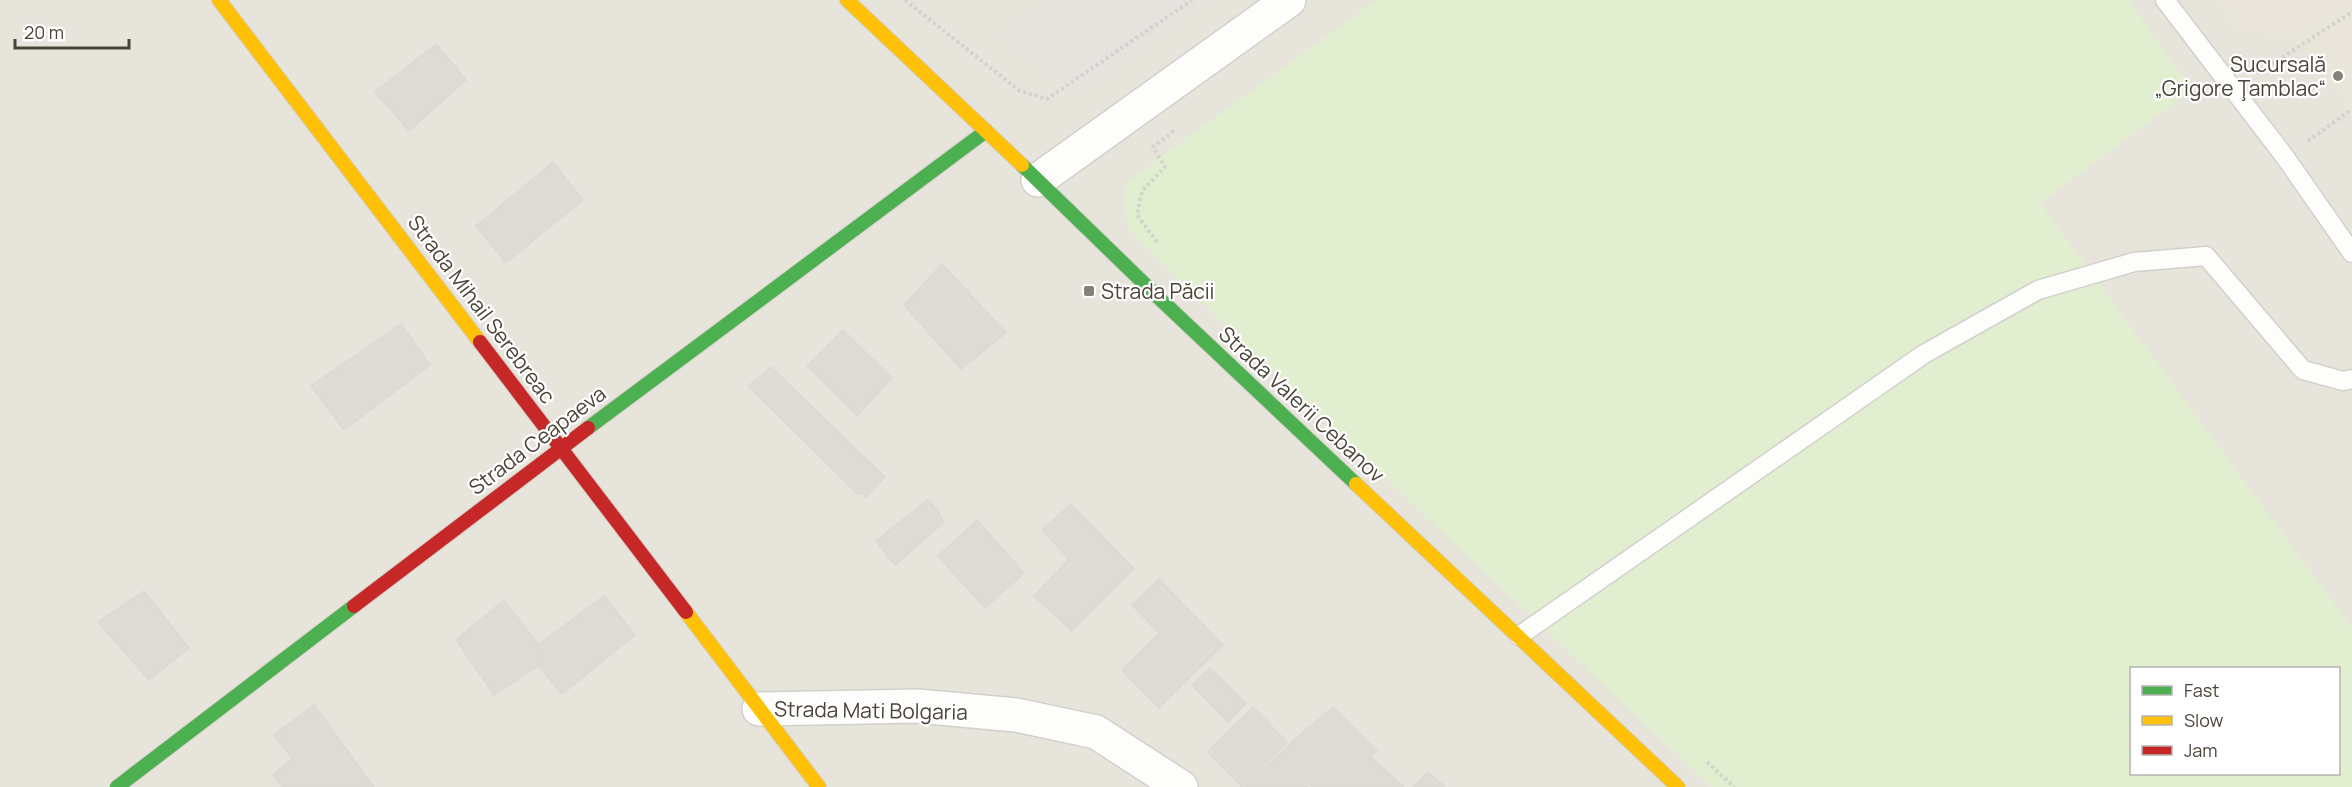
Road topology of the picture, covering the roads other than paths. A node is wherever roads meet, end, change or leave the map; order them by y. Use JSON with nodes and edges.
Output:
{"nodes":[{"id":1,"x":219,"y":0,"type":"edge"},
{"id":2,"x":848,"y":0,"type":"edge"},
{"id":3,"x":1289,"y":0,"type":"edge"},
{"id":4,"x":2165,"y":0,"type":"edge"},
{"id":5,"x":986,"y":131,"type":"junction"},
{"id":6,"x":1038,"y":180,"type":"junction"},
{"id":7,"x":2352,"y":253,"type":"edge"},
{"id":8,"x":2352,"y":379,"type":"edge"},
{"id":9,"x":562,"y":447,"type":"junction"},
{"id":10,"x":1519,"y":636,"type":"junction"},
{"id":11,"x":759,"y":709,"type":"junction"},
{"id":12,"x":117,"y":787,"type":"edge"},
{"id":13,"x":819,"y":787,"type":"edge"},
{"id":14,"x":1181,"y":787,"type":"edge"},
{"id":15,"x":1678,"y":787,"type":"edge"}],
"edges":[{"from":1,"to":9,"type":"street","name":"Strada Mihail Serebreac"},
{"from":2,"to":5,"type":"street","name":"Strada Valerii Cebanov"},
{"from":3,"to":6,"type":"street"},
{"from":4,"to":7,"type":"lane"},
{"from":5,"to":6,"type":"street","name":"Strada Valerii Cebanov"},
{"from":5,"to":9,"type":"street","name":"Strada Ceapaeva"},
{"from":6,"to":10,"type":"street","name":"Strada Valerii Cebanov"},
{"from":8,"to":10,"type":"lane"},
{"from":9,"to":11,"type":"street","name":"Strada Mihail Serebreac"},
{"from":9,"to":12,"type":"street","name":"Strada Ceapaeva"},
{"from":10,"to":15,"type":"street","name":"Strada Valerii Cebanov"},
{"from":11,"to":13,"type":"street","name":"Strada Mihail Serebreac"},
{"from":11,"to":14,"type":"street","name":"Strada Mati Bolgaria"}]}
